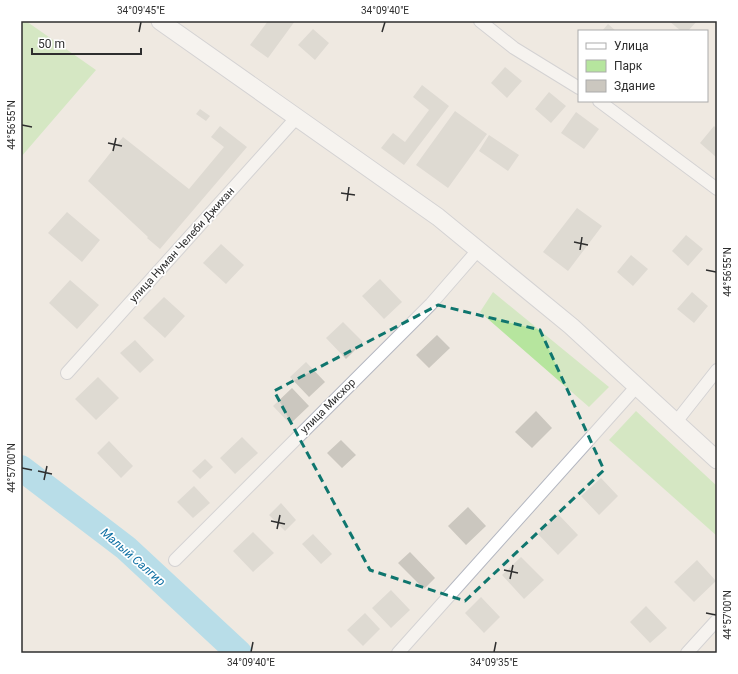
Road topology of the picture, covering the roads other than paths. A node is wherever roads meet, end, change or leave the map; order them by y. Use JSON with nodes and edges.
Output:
{"nodes":[{"id":1,"x":160,"y":21,"type":"edge"},
{"id":2,"x":480,"y":21,"type":"edge"},
{"id":3,"x":578,"y":87,"type":"edge"},
{"id":4,"x":600,"y":102,"type":"edge"},
{"id":5,"x":297,"y":117,"type":"junction"},
{"id":6,"x":717,"y":189,"type":"edge"},
{"id":7,"x":478,"y":250,"type":"junction"},
{"id":8,"x":717,"y":370,"type":"edge"},
{"id":9,"x":67,"y":373,"type":"dead end"},
{"id":10,"x":637,"y":386,"type":"junction"},
{"id":11,"x":676,"y":422,"type":"junction"},
{"id":12,"x":717,"y":460,"type":"edge"},
{"id":13,"x":175,"y":560,"type":"dead end"},
{"id":14,"x":717,"y":620,"type":"edge"},
{"id":15,"x":398,"y":653,"type":"edge"},
{"id":16,"x":687,"y":653,"type":"edge"}],
"edges":[{"from":1,"to":5,"type":"main road"},
{"from":2,"to":3,"type":"street"},
{"from":4,"to":6,"type":"street"},
{"from":5,"to":7,"type":"main road"},
{"from":5,"to":9,"type":"street","name":"улица Нуман Челеби Джихан"},
{"from":7,"to":10,"type":"main road"},
{"from":7,"to":13,"type":"street","name":"улица Мисхор"},
{"from":8,"to":11,"type":"street"},
{"from":10,"to":11,"type":"main road"},
{"from":10,"to":15,"type":"street"},
{"from":11,"to":12,"type":"main road"},
{"from":14,"to":16,"type":"street"}]}
